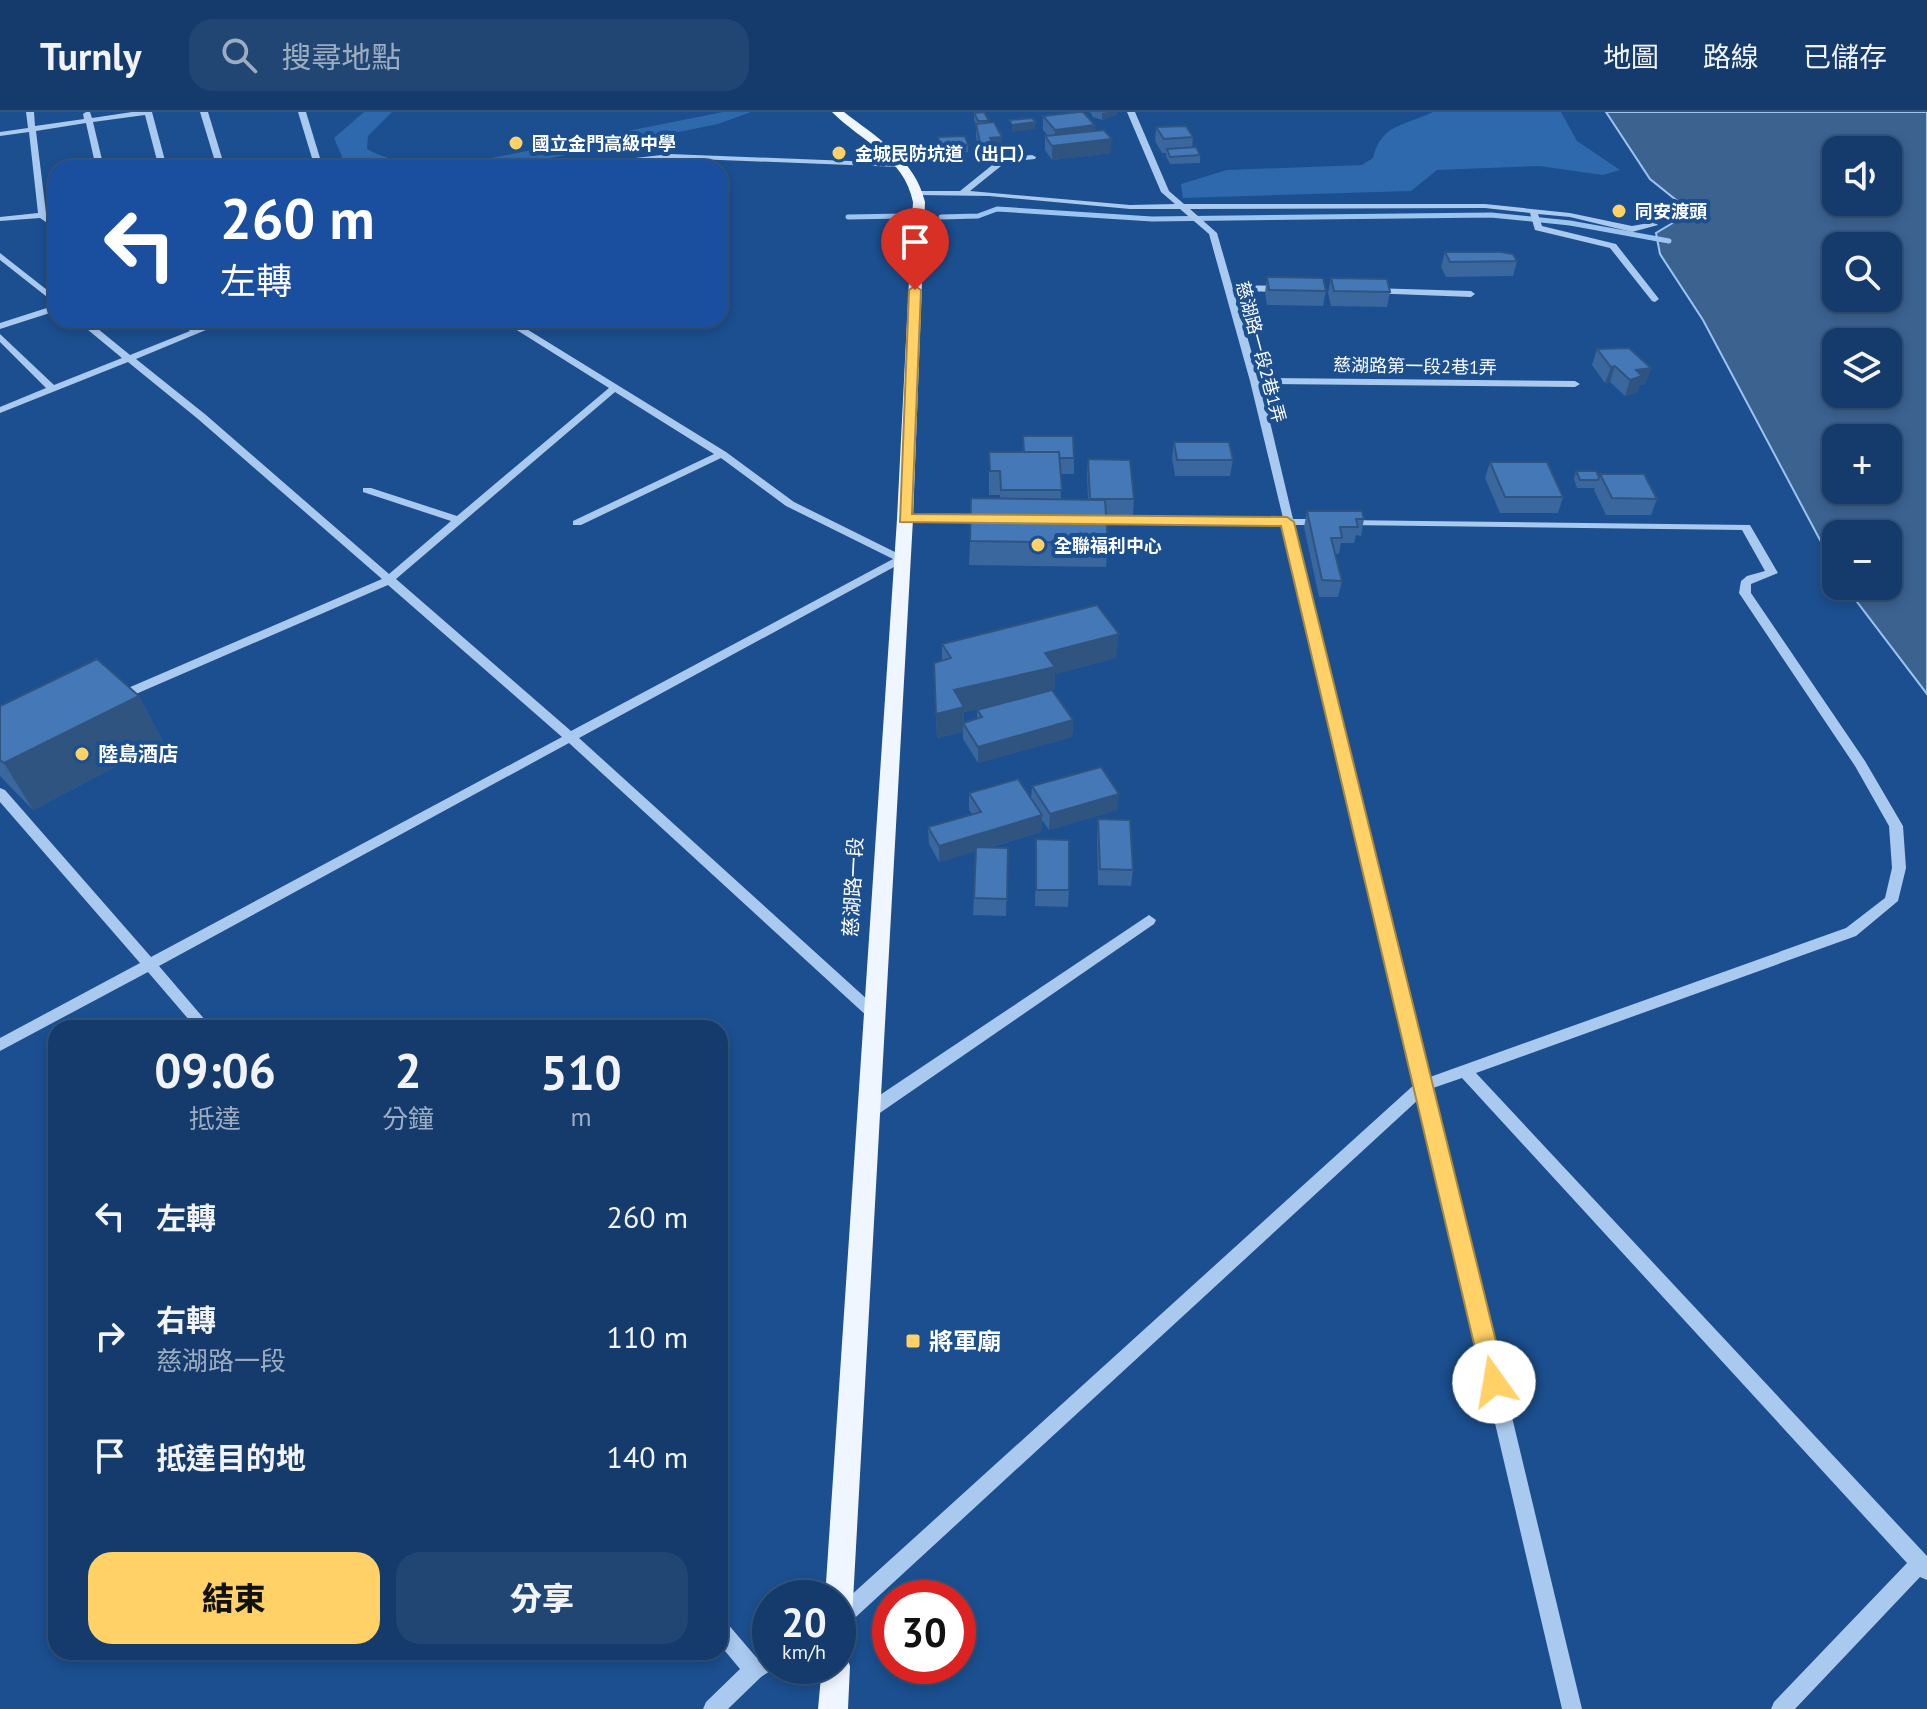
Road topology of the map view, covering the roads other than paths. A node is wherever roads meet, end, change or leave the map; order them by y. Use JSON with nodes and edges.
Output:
{"nodes":[{"id":1,"x":30,"y":112,"type":"edge"},
{"id":2,"x":148,"y":112,"type":"edge"},
{"id":3,"x":204,"y":112,"type":"edge"},
{"id":4,"x":302,"y":112,"type":"edge"},
{"id":5,"x":837,"y":112,"type":"edge"},
{"id":6,"x":1131,"y":112,"type":"edge"},
{"id":7,"x":87,"y":117,"type":"edge"},
{"id":8,"x":32,"y":130,"type":"junction"},
{"id":9,"x":0,"y":134,"type":"edge"},
{"id":10,"x":1032,"y":157,"type":"dead end"},
{"id":11,"x":98,"y":160,"type":"edge"},
{"id":12,"x":161,"y":160,"type":"edge"},
{"id":13,"x":219,"y":160,"type":"edge"},
{"id":14,"x":317,"y":160,"type":"edge"},
{"id":15,"x":635,"y":160,"type":"edge"},
{"id":16,"x":900,"y":165,"type":"junction"},
{"id":17,"x":919,"y":193,"type":"junction"},
{"id":18,"x":963,"y":193,"type":"junction"},
{"id":19,"x":1183,"y":209,"type":"junction"},
{"id":20,"x":1533,"y":211,"type":"junction"},
{"id":21,"x":48,"y":215,"type":"edge"},
{"id":22,"x":42,"y":216,"type":"junction"},
{"id":23,"x":0,"y":219,"type":"edge"},
{"id":24,"x":48,"y":220,"type":"edge"},
{"id":25,"x":1654,"y":225,"type":"dead end"},
{"id":26,"x":0,"y":256,"type":"edge"},
{"id":27,"x":1227,"y":288,"type":"junction"},
{"id":28,"x":1288,"y":290,"type":"edge"},
{"id":29,"x":1364,"y":291,"type":"edge"},
{"id":30,"x":1471,"y":294,"type":"dead end"},
{"id":31,"x":48,"y":295,"type":"edge"},
{"id":32,"x":1655,"y":299,"type":"dead end"},
{"id":33,"x":48,"y":311,"type":"edge"},
{"id":34,"x":0,"y":326,"type":"edge"},
{"id":35,"x":92,"y":328,"type":"edge"},
{"id":36,"x":192,"y":328,"type":"edge"},
{"id":37,"x":206,"y":328,"type":"edge"},
{"id":38,"x":518,"y":328,"type":"edge"},
{"id":39,"x":197,"y":332,"type":"junction"},
{"id":40,"x":0,"y":337,"type":"edge"},
{"id":41,"x":131,"y":358,"type":"junction"},
{"id":42,"x":1255,"y":381,"type":"junction"},
{"id":43,"x":1575,"y":384,"type":"dead end"},
{"id":44,"x":53,"y":389,"type":"junction"},
{"id":45,"x":613,"y":389,"type":"junction"},
{"id":46,"x":0,"y":410,"type":"edge"},
{"id":47,"x":722,"y":454,"type":"junction"},
{"id":48,"x":367,"y":490,"type":"dead end"},
{"id":49,"x":905,"y":519,"type":"junction"},
{"id":50,"x":1001,"y":519,"type":"edge"},
{"id":51,"x":459,"y":520,"type":"junction"},
{"id":52,"x":1080,"y":520,"type":"edge"},
{"id":53,"x":1287,"y":522,"type":"junction"},
{"id":54,"x":577,"y":523,"type":"dead end"},
{"id":55,"x":901,"y":559,"type":"junction"},
{"id":56,"x":387,"y":581,"type":"junction"},
{"id":57,"x":100,"y":705,"type":"edge"},
{"id":58,"x":570,"y":737,"type":"junction"},
{"id":59,"x":0,"y":793,"type":"edge"},
{"id":60,"x":1149,"y":920,"type":"dead end"},
{"id":61,"x":150,"y":964,"type":"junction"},
{"id":62,"x":874,"y":1014,"type":"junction"},
{"id":63,"x":198,"y":1020,"type":"edge"},
{"id":64,"x":0,"y":1045,"type":"edge"},
{"id":65,"x":1464,"y":1070,"type":"junction"},
{"id":66,"x":1424,"y":1085,"type":"junction"},
{"id":67,"x":868,"y":1112,"type":"junction"},
{"id":68,"x":1923,"y":1567,"type":"edge"},
{"id":69,"x":840,"y":1580,"type":"edge"},
{"id":70,"x":856,"y":1604,"type":"edge"},
{"id":71,"x":728,"y":1637,"type":"edge"},
{"id":72,"x":752,"y":1657,"type":"edge"},
{"id":73,"x":752,"y":1674,"type":"edge"},
{"id":74,"x":835,"y":1684,"type":"edge"},
{"id":75,"x":713,"y":1709,"type":"edge"},
{"id":76,"x":833,"y":1709,"type":"edge"},
{"id":77,"x":1572,"y":1709,"type":"edge"},
{"id":78,"x":1781,"y":1709,"type":"edge"}],
"edges":[{"from":1,"to":8,"type":"street"},
{"from":2,"to":7,"type":"street"},
{"from":2,"to":12,"type":"street"},
{"from":3,"to":13,"type":"street"},
{"from":4,"to":14,"type":"street"},
{"from":5,"to":16,"type":"main road"},
{"from":6,"to":19,"type":"street"},
{"from":7,"to":8,"type":"street"},
{"from":7,"to":11,"type":"street"},
{"from":8,"to":9,"type":"street"},
{"from":8,"to":22,"type":"street"},
{"from":10,"to":18,"type":"street"},
{"from":15,"to":16,"type":"street"},
{"from":16,"to":17,"type":"main road"},
{"from":17,"to":18,"type":"street"},
{"from":17,"to":49,"type":"main road","name":"慈湖路一段"},
{"from":18,"to":19,"type":"street"},
{"from":19,"to":20,"type":"street"},
{"from":19,"to":27,"type":"street","name":"慈湖路一段2巷1弄"},
{"from":20,"to":25,"type":"street"},
{"from":20,"to":32,"type":"street"},
{"from":21,"to":22,"type":"street"},
{"from":22,"to":23,"type":"street"},
{"from":22,"to":24,"type":"street"},
{"from":26,"to":31,"type":"street"},
{"from":27,"to":28,"type":"street"},
{"from":27,"to":42,"type":"street","name":"慈湖路一段2巷1弄"},
{"from":29,"to":30,"type":"street"},
{"from":33,"to":34,"type":"street"},
{"from":35,"to":41,"type":"street"},
{"from":36,"to":39,"type":"street"},
{"from":37,"to":39,"type":"street"},
{"from":38,"to":45,"type":"street"},
{"from":39,"to":41,"type":"street"},
{"from":40,"to":44,"type":"street"},
{"from":41,"to":44,"type":"street"},
{"from":41,"to":56,"type":"street"},
{"from":42,"to":43,"type":"street","name":"慈湖路第一段2巷1弄"},
{"from":42,"to":53,"type":"street","name":"慈湖路一段2巷1弄"},
{"from":44,"to":46,"type":"street"},
{"from":45,"to":47,"type":"street"},
{"from":45,"to":51,"type":"street"},
{"from":47,"to":54,"type":"street"},
{"from":47,"to":55,"type":"street"},
{"from":48,"to":51,"type":"street"},
{"from":49,"to":50,"type":"street"},
{"from":49,"to":55,"type":"main road","name":"慈湖路一段"},
{"from":51,"to":56,"type":"street"},
{"from":52,"to":53,"type":"street"},
{"from":53,"to":65,"type":"street"},
{"from":53,"to":66,"type":"street","name":"慈湖路一段2巷1弄"},
{"from":55,"to":58,"type":"street"},
{"from":55,"to":62,"type":"main road","name":"慈湖路一段"},
{"from":56,"to":57,"type":"street"},
{"from":56,"to":58,"type":"street"},
{"from":58,"to":61,"type":"street"},
{"from":58,"to":62,"type":"street"},
{"from":59,"to":61,"type":"street"},
{"from":60,"to":67,"type":"street"},
{"from":61,"to":63,"type":"street"},
{"from":61,"to":64,"type":"street"},
{"from":62,"to":67,"type":"main road","name":"慈湖路一段"},
{"from":65,"to":66,"type":"street"},
{"from":65,"to":68,"type":"street"},
{"from":66,"to":70,"type":"street"},
{"from":66,"to":77,"type":"street","name":"慈湖路一段2巷1弄"},
{"from":67,"to":69,"type":"main road","name":"慈湖路一段"},
{"from":68,"to":78,"type":"street"},
{"from":71,"to":72,"type":"street"},
{"from":73,"to":75,"type":"street"},
{"from":74,"to":76,"type":"main road"}]}
